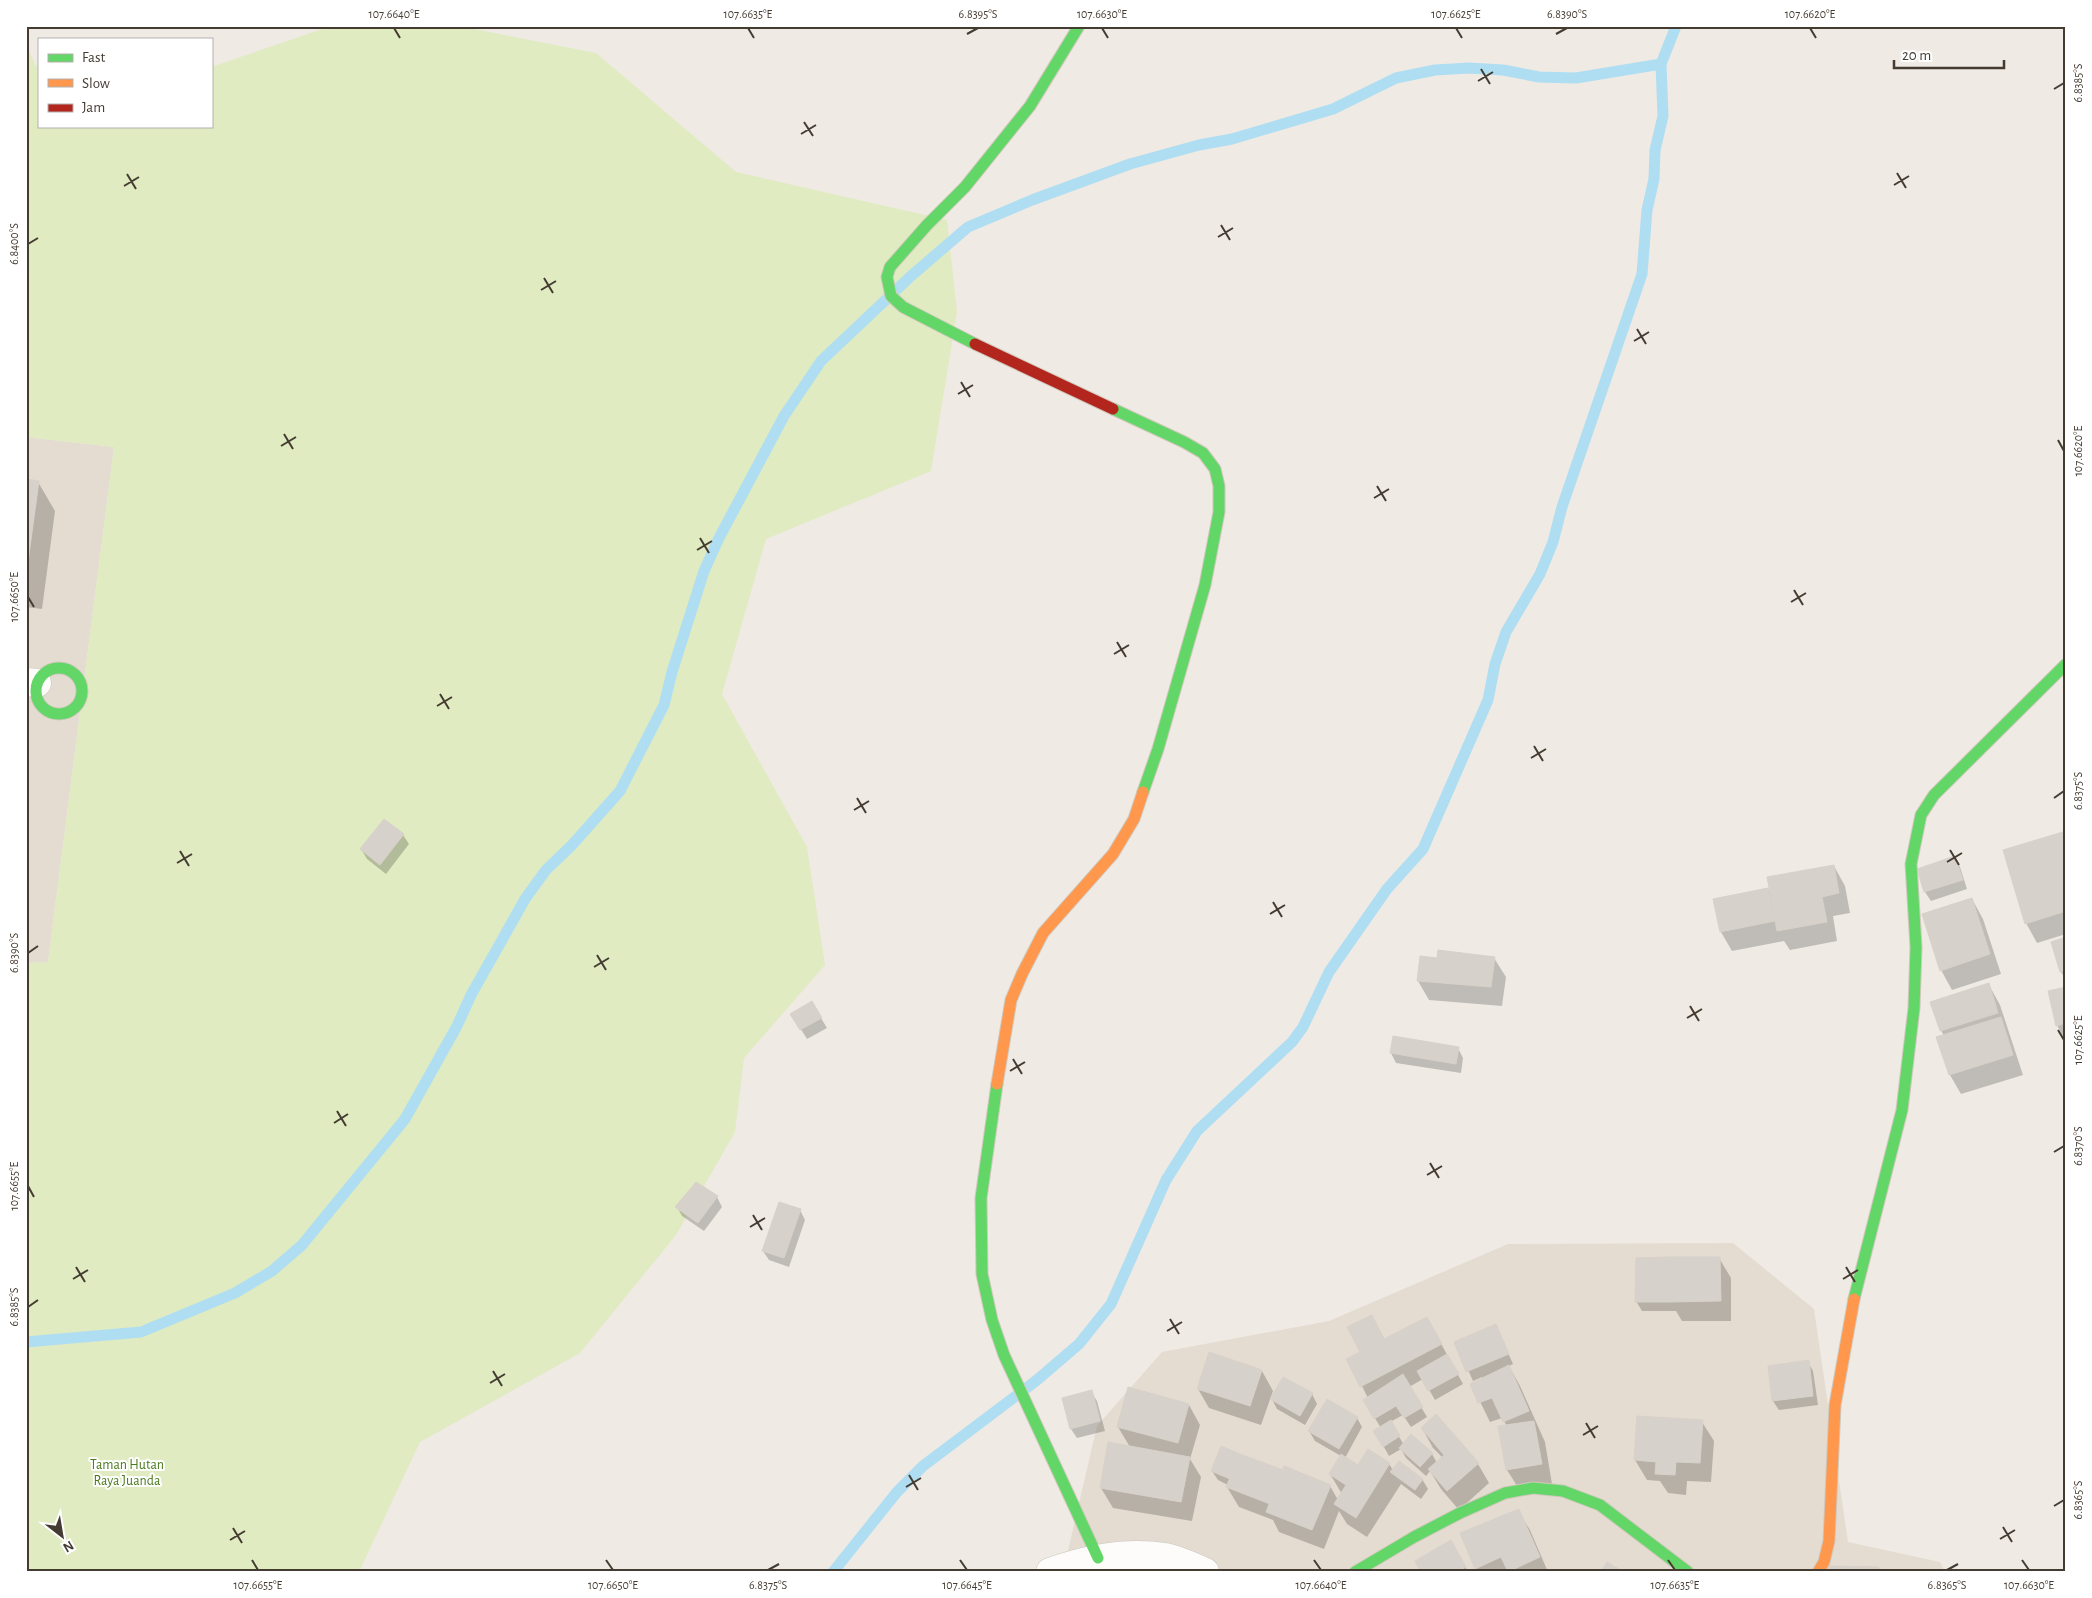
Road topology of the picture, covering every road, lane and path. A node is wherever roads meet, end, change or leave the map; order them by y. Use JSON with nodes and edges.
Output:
{"nodes":[{"id":1,"x":1079,"y":26,"type":"edge"},
{"id":2,"x":2066,"y":664,"type":"edge"},
{"id":3,"x":32,"y":682,"type":"edge"},
{"id":4,"x":1098,"y":1558,"type":"junction"},
{"id":5,"x":1050,"y":1572,"type":"edge"},
{"id":6,"x":1205,"y":1572,"type":"edge"},
{"id":7,"x":1355,"y":1572,"type":"edge"},
{"id":8,"x":1688,"y":1572,"type":"edge"},
{"id":9,"x":1818,"y":1572,"type":"edge"}],
"edges":[{"from":1,"to":4,"type":"street"},
{"from":2,"to":9,"type":"street"},
{"from":3,"to":3,"type":"street"},
{"from":4,"to":5,"type":"street"},
{"from":4,"to":6,"type":"street"},
{"from":7,"to":8,"type":"street"}]}
